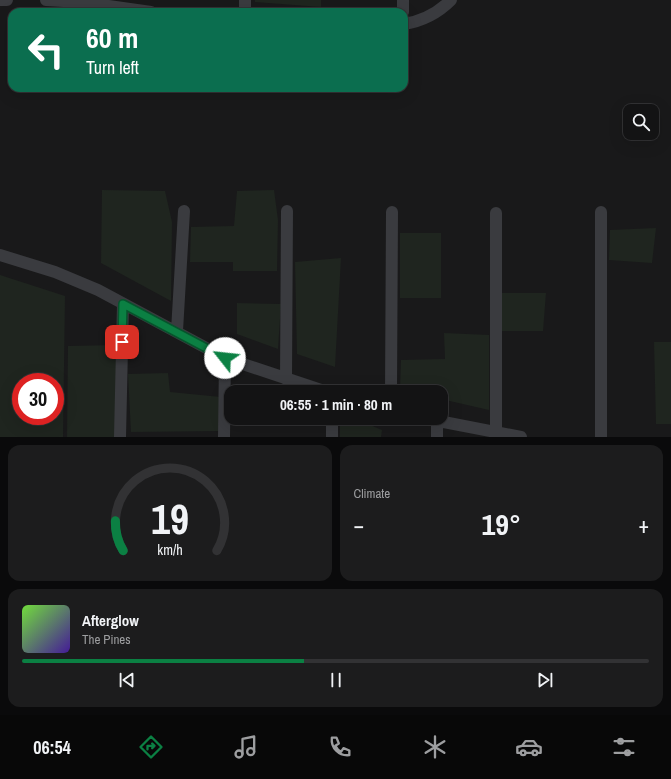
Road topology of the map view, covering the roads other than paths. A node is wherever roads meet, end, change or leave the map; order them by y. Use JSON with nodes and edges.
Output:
{"nodes":[{"id":1,"x":0,"y":0,"type":"edge"},
{"id":2,"x":7,"y":0,"type":"edge"},
{"id":3,"x":46,"y":0,"type":"edge"},
{"id":4,"x":451,"y":0,"type":"edge"},
{"id":5,"x":122,"y":8,"type":"edge"},
{"id":6,"x":408,"y":23,"type":"edge"},
{"id":7,"x":287,"y":210,"type":"dead end"},
{"id":8,"x":184,"y":211,"type":"dead end"},
{"id":9,"x":392,"y":212,"type":"dead end"},
{"id":10,"x":601,"y":212,"type":"dead end"},
{"id":11,"x":496,"y":213,"type":"dead end"},
{"id":12,"x":0,"y":255,"type":"edge"},
{"id":13,"x":123,"y":304,"type":"junction"},
{"id":14,"x":177,"y":332,"type":"junction"},
{"id":15,"x":225,"y":358,"type":"junction"},
{"id":16,"x":286,"y":378,"type":"junction"},
{"id":17,"x":306,"y":385,"type":"edge"},
{"id":18,"x":391,"y":385,"type":"edge"},
{"id":19,"x":448,"y":423,"type":"edge"},
{"id":20,"x":332,"y":425,"type":"edge"},
{"id":21,"x":437,"y":425,"type":"edge"},
{"id":22,"x":496,"y":432,"type":"junction"},
{"id":23,"x":120,"y":437,"type":"edge"},
{"id":24,"x":224,"y":437,"type":"edge"},
{"id":25,"x":332,"y":437,"type":"edge"},
{"id":26,"x":437,"y":437,"type":"edge"},
{"id":27,"x":521,"y":437,"type":"edge"},
{"id":28,"x":601,"y":437,"type":"edge"}],
"edges":[{"from":1,"to":2,"type":"street"},
{"from":3,"to":5,"type":"street"},
{"from":4,"to":6,"type":"street"},
{"from":7,"to":16,"type":"street"},
{"from":8,"to":14,"type":"street"},
{"from":9,"to":18,"type":"street"},
{"from":10,"to":28,"type":"street"},
{"from":11,"to":22,"type":"street"},
{"from":12,"to":13,"type":"street"},
{"from":13,"to":14,"type":"street"},
{"from":13,"to":23,"type":"street"},
{"from":14,"to":15,"type":"street"},
{"from":15,"to":16,"type":"street"},
{"from":15,"to":24,"type":"street"},
{"from":16,"to":17,"type":"street"},
{"from":19,"to":22,"type":"street"},
{"from":20,"to":25,"type":"street"},
{"from":21,"to":26,"type":"street"},
{"from":22,"to":27,"type":"street"}]}
